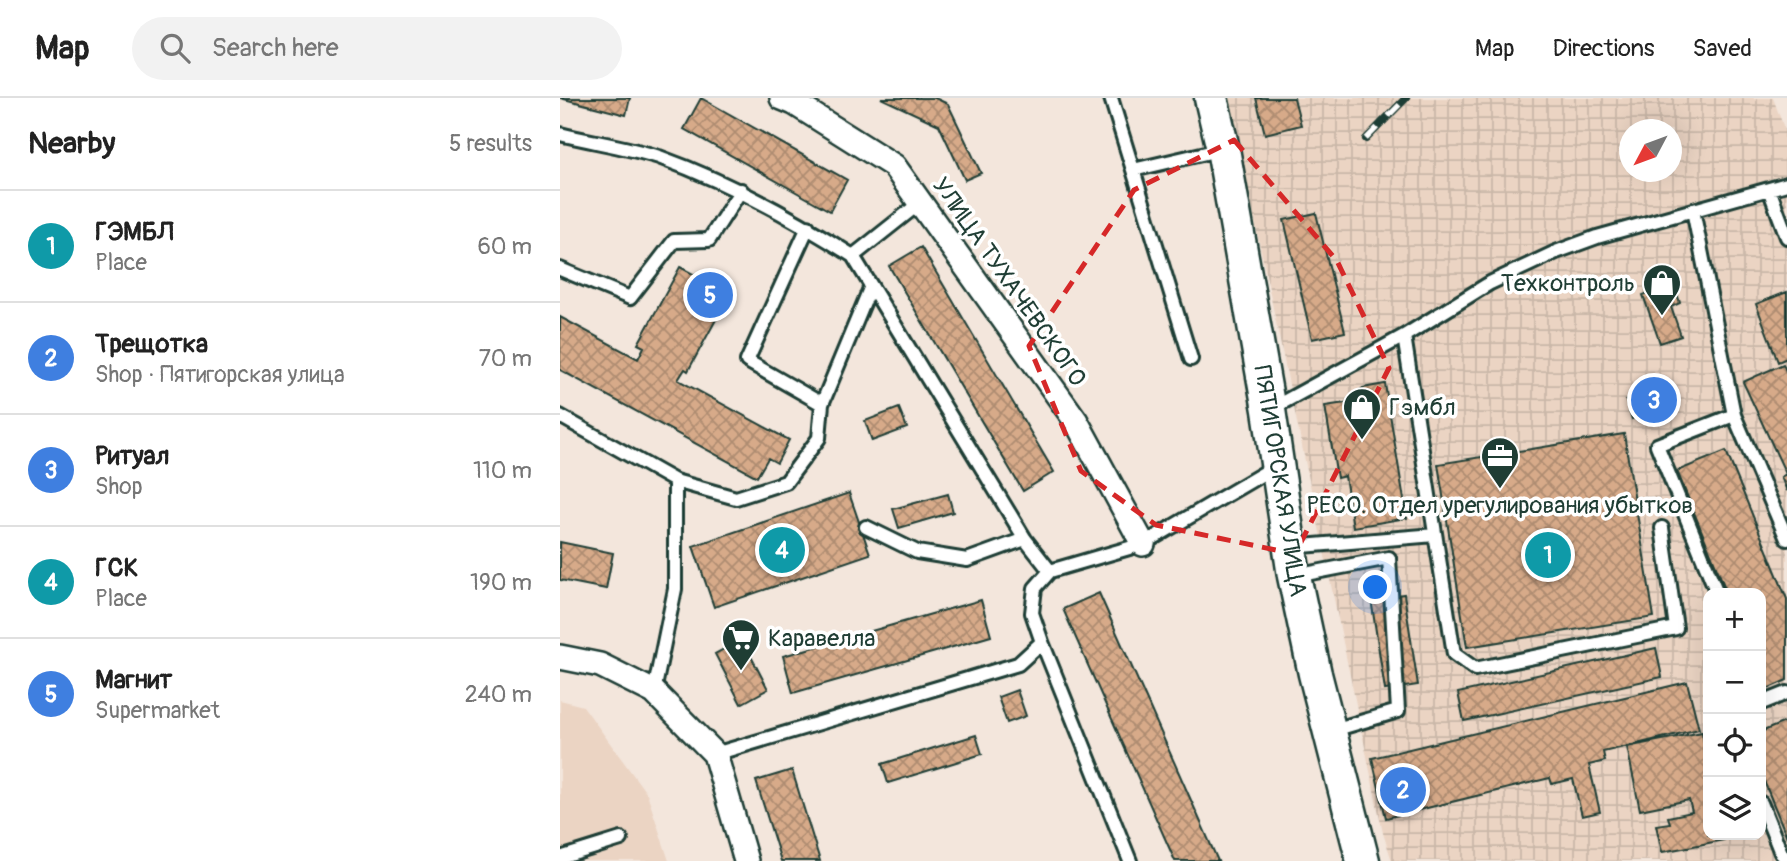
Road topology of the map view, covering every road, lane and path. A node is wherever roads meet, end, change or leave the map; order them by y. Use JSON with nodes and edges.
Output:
{"nodes":[{"id":1,"x":782,"y":98,"type":"edge"},
{"id":2,"x":1111,"y":98,"type":"edge"},
{"id":3,"x":1211,"y":98,"type":"edge"},
{"id":4,"x":560,"y":134,"type":"edge"},
{"id":5,"x":1223,"y":149,"type":"junction"},
{"id":6,"x":1133,"y":170,"type":"junction"},
{"id":7,"x":1787,"y":184,"type":"edge"},
{"id":8,"x":1769,"y":189,"type":"junction"},
{"id":9,"x":741,"y":190,"type":"junction"},
{"id":10,"x":921,"y":202,"type":"junction"},
{"id":11,"x":1693,"y":210,"type":"junction"},
{"id":12,"x":808,"y":227,"type":"junction"},
{"id":13,"x":1787,"y":237,"type":"edge"},
{"id":14,"x":853,"y":256,"type":"junction"},
{"id":15,"x":560,"y":269,"type":"edge"},
{"id":16,"x":871,"y":286,"type":"junction"},
{"id":17,"x":1404,"y":336,"type":"junction"},
{"id":18,"x":1191,"y":359,"type":"dead end"},
{"id":19,"x":822,"y":404,"type":"junction"},
{"id":20,"x":1269,"y":411,"type":"junction"},
{"id":21,"x":1734,"y":415,"type":"junction"},
{"id":22,"x":560,"y":416,"type":"edge"},
{"id":23,"x":1277,"y":466,"type":"junction"},
{"id":24,"x":675,"y":481,"type":"junction"},
{"id":25,"x":866,"y":527,"type":"dead end"},
{"id":26,"x":1661,"y":528,"type":"dead end"},
{"id":27,"x":1435,"y":535,"type":"junction"},
{"id":28,"x":1026,"y":539,"type":"junction"},
{"id":29,"x":1787,"y":539,"type":"edge"},
{"id":30,"x":1143,"y":544,"type":"junction"},
{"id":31,"x":1292,"y":562,"type":"junction"},
{"id":32,"x":1050,"y":571,"type":"junction"},
{"id":33,"x":1715,"y":588,"type":"edge"},
{"id":34,"x":1042,"y":642,"type":"junction"},
{"id":35,"x":560,"y":657,"type":"edge"},
{"id":36,"x":654,"y":692,"type":"junction"},
{"id":37,"x":1787,"y":693,"type":"edge"},
{"id":38,"x":1766,"y":700,"type":"edge"},
{"id":39,"x":1329,"y":731,"type":"junction"},
{"id":40,"x":715,"y":754,"type":"junction"},
{"id":41,"x":1766,"y":816,"type":"edge"},
{"id":42,"x":621,"y":839,"type":"dead end"},
{"id":43,"x":560,"y":858,"type":"edge"},
{"id":44,"x":1787,"y":860,"type":"edge"},
{"id":45,"x":746,"y":861,"type":"edge"},
{"id":46,"x":1130,"y":861,"type":"edge"},
{"id":47,"x":1363,"y":861,"type":"edge"}],
"edges":[{"from":1,"to":10,"type":"street","name":"УЛИЦА ТУХАЧЕВСКОГО"},
{"from":2,"to":6,"type":"lane"},
{"from":3,"to":5,"type":"main road","name":"ПЯТИГОРСКАЯ УЛИЦА"},
{"from":4,"to":9,"type":"lane"},
{"from":5,"to":6,"type":"lane"},
{"from":5,"to":20,"type":"main road","name":"ПЯТИГОРСКАЯ УЛИЦА"},
{"from":6,"to":18,"type":"lane"},
{"from":7,"to":8,"type":"lane"},
{"from":8,"to":11,"type":"lane"},
{"from":8,"to":13,"type":"lane"},
{"from":9,"to":12,"type":"lane"},
{"from":9,"to":15,"type":"lane"},
{"from":10,"to":14,"type":"lane"},
{"from":10,"to":30,"type":"street","name":"УЛИЦА ТУХАЧЕВСКОГО"},
{"from":11,"to":17,"type":"lane"},
{"from":11,"to":21,"type":"lane"},
{"from":12,"to":14,"type":"lane"},
{"from":12,"to":19,"type":"lane"},
{"from":14,"to":16,"type":"lane"},
{"from":16,"to":19,"type":"lane"},
{"from":16,"to":28,"type":"lane"},
{"from":17,"to":20,"type":"lane"},
{"from":17,"to":27,"type":"lane"},
{"from":19,"to":24,"type":"lane"},
{"from":20,"to":23,"type":"main road","name":"ПЯТИГОРСКАЯ УЛИЦА"},
{"from":21,"to":29,"type":"lane"},
{"from":21,"to":33,"type":"lane"},
{"from":22,"to":24,"type":"lane"},
{"from":23,"to":30,"type":"lane"},
{"from":23,"to":31,"type":"main road","name":"ПЯТИГОРСКАЯ УЛИЦА"},
{"from":24,"to":36,"type":"lane"},
{"from":25,"to":28,"type":"lane"},
{"from":26,"to":27,"type":"lane"},
{"from":27,"to":31,"type":"lane"},
{"from":28,"to":32,"type":"lane"},
{"from":30,"to":32,"type":"lane"},
{"from":31,"to":39,"type":"main road","name":"ПЯТИГОРСКАЯ УЛИЦА"},
{"from":31,"to":39,"type":"lane"},
{"from":32,"to":34,"type":"lane"},
{"from":34,"to":40,"type":"lane"},
{"from":34,"to":46,"type":"lane"},
{"from":35,"to":36,"type":"street"},
{"from":36,"to":40,"type":"street"},
{"from":37,"to":38,"type":"lane"},
{"from":39,"to":47,"type":"main road","name":"ПЯТИГОРСКАЯ УЛИЦА"},
{"from":40,"to":45,"type":"street"},
{"from":41,"to":44,"type":"lane"},
{"from":42,"to":43,"type":"lane"}]}
